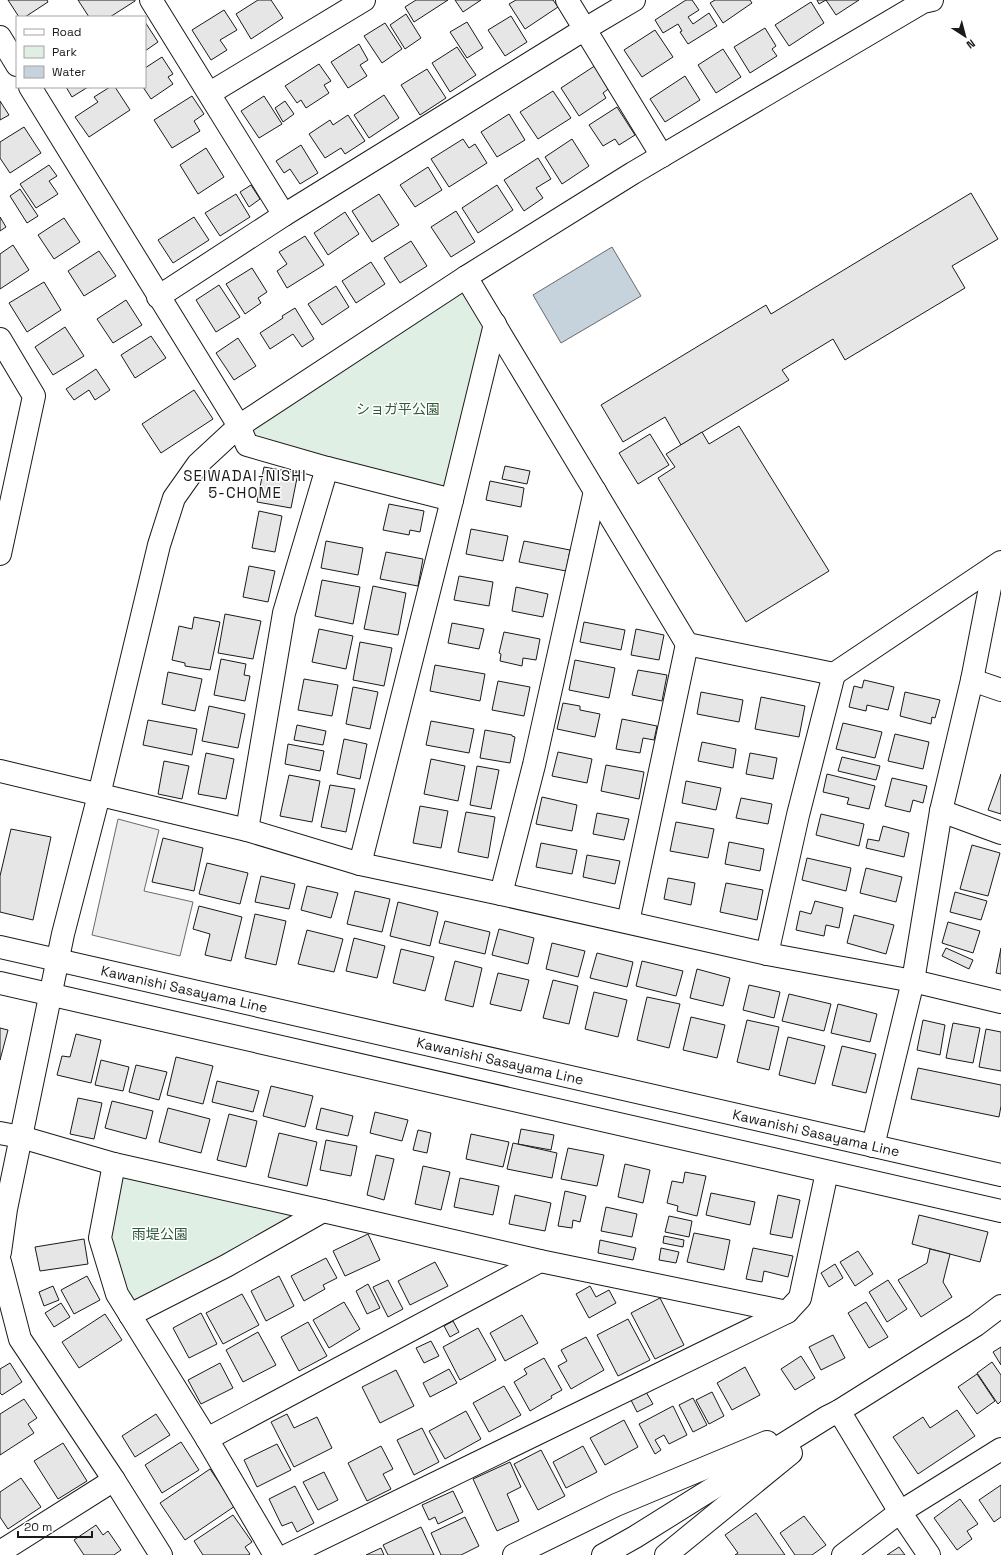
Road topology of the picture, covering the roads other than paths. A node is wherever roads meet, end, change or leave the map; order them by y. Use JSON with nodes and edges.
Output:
{"nodes":[{"id":1,"x":151,"y":0,"type":"edge"},
{"id":2,"x":364,"y":0,"type":"edge"},
{"id":3,"x":567,"y":0,"type":"edge"},
{"id":4,"x":634,"y":0,"type":"edge"},
{"id":5,"x":932,"y":0,"type":"edge"},
{"id":6,"x":585,"y":29,"type":"junction"},
{"id":7,"x":0,"y":37,"type":"edge"},
{"id":8,"x":16,"y":63,"type":"edge"},
{"id":9,"x":31,"y":88,"type":"edge"},
{"id":10,"x":210,"y":93,"type":"junction"},
{"id":11,"x":662,"y":156,"type":"junction"},
{"id":12,"x":284,"y":215,"type":"junction"},
{"id":13,"x":466,"y":277,"type":"junction"},
{"id":14,"x":158,"y":297,"type":"junction"},
{"id":15,"x":494,"y":324,"type":"junction"},
{"id":16,"x":0,"y":339,"type":"edge"},
{"id":17,"x":238,"y":426,"type":"junction"},
{"id":18,"x":327,"y":468,"type":"junction"},
{"id":19,"x":7,"y":481,"type":"edge"},
{"id":20,"x":595,"y":491,"type":"junction"},
{"id":21,"x":452,"y":500,"type":"junction"},
{"id":22,"x":0,"y":554,"type":"edge"},
{"id":23,"x":997,"y":564,"type":"edge"},
{"id":24,"x":687,"y":644,"type":"junction"},
{"id":25,"x":834,"y":674,"type":"junction"},
{"id":26,"x":972,"y":680,"type":"junction"},
{"id":27,"x":1001,"y":690,"type":"edge"},
{"id":28,"x":0,"y":771,"type":"edge"},
{"id":29,"x":99,"y":795,"type":"junction"},
{"id":30,"x":941,"y":811,"type":"junction"},
{"id":31,"x":247,"y":830,"type":"junction"},
{"id":32,"x":1001,"y":833,"type":"edge"},
{"id":33,"x":360,"y":864,"type":"junction"},
{"id":34,"x":501,"y":894,"type":"junction"},
{"id":35,"x":628,"y":922,"type":"junction"},
{"id":36,"x":0,"y":947,"type":"edge"},
{"id":37,"x":767,"y":954,"type":"junction"},
{"id":38,"x":57,"y":959,"type":"junction"},
{"id":39,"x":913,"y":981,"type":"junction"},
{"id":40,"x":0,"y":983,"type":"edge"},
{"id":41,"x":50,"y":994,"type":"junction"},
{"id":42,"x":1001,"y":1002,"type":"edge"},
{"id":43,"x":0,"y":1133,"type":"edge"},
{"id":44,"x":21,"y":1137,"type":"junction"},
{"id":45,"x":873,"y":1146,"type":"junction"},
{"id":46,"x":114,"y":1164,"type":"junction"},
{"id":47,"x":827,"y":1172,"type":"junction"},
{"id":48,"x":1001,"y":1175,"type":"edge"},
{"id":49,"x":1001,"y":1211,"type":"edge"},
{"id":50,"x":323,"y":1212,"type":"junction"},
{"id":51,"x":0,"y":1252,"type":"edge"},
{"id":52,"x":540,"y":1261,"type":"junction"},
{"id":53,"x":0,"y":1262,"type":"edge"},
{"id":54,"x":1001,"y":1306,"type":"edge"},
{"id":55,"x":786,"y":1312,"type":"junction"},
{"id":56,"x":130,"y":1315,"type":"junction"},
{"id":57,"x":833,"y":1414,"type":"junction"},
{"id":58,"x":207,"y":1439,"type":"junction"},
{"id":59,"x":1001,"y":1449,"type":"edge"},
{"id":60,"x":114,"y":1480,"type":"junction"},
{"id":61,"x":900,"y":1512,"type":"junction"},
{"id":62,"x":0,"y":1552,"type":"edge"},
{"id":63,"x":161,"y":1555,"type":"edge"},
{"id":64,"x":275,"y":1555,"type":"edge"},
{"id":65,"x":288,"y":1555,"type":"edge"},
{"id":66,"x":514,"y":1555,"type":"edge"},
{"id":67,"x":603,"y":1555,"type":"edge"},
{"id":68,"x":666,"y":1555,"type":"edge"},
{"id":69,"x":843,"y":1555,"type":"edge"},
{"id":70,"x":929,"y":1555,"type":"edge"}],
"edges":[{"from":1,"to":10,"type":"street"},
{"from":2,"to":10,"type":"street"},
{"from":3,"to":6,"type":"street"},
{"from":4,"to":6,"type":"street"},
{"from":5,"to":11,"type":"street"},
{"from":6,"to":11,"type":"street"},
{"from":6,"to":12,"type":"street"},
{"from":7,"to":8,"type":"street"},
{"from":9,"to":14,"type":"street"},
{"from":10,"to":12,"type":"street"},
{"from":11,"to":13,"type":"street"},
{"from":12,"to":14,"type":"street"},
{"from":13,"to":15,"type":"street"},
{"from":13,"to":17,"type":"street"},
{"from":14,"to":17,"type":"street"},
{"from":15,"to":20,"type":"street"},
{"from":15,"to":21,"type":"street"},
{"from":16,"to":19,"type":"street"},
{"from":17,"to":18,"type":"street"},
{"from":17,"to":29,"type":"street"},
{"from":18,"to":21,"type":"street"},
{"from":18,"to":31,"type":"street"},
{"from":19,"to":22,"type":"street"},
{"from":20,"to":24,"type":"street"},
{"from":20,"to":34,"type":"street"},
{"from":21,"to":33,"type":"street"},
{"from":23,"to":25,"type":"street"},
{"from":23,"to":26,"type":"street"},
{"from":24,"to":25,"type":"street"},
{"from":24,"to":35,"type":"street"},
{"from":25,"to":37,"type":"street"},
{"from":26,"to":27,"type":"street"},
{"from":26,"to":30,"type":"street"},
{"from":28,"to":29,"type":"street"},
{"from":29,"to":31,"type":"street"},
{"from":29,"to":38,"type":"street"},
{"from":30,"to":32,"type":"street"},
{"from":30,"to":39,"type":"street"},
{"from":31,"to":33,"type":"street"},
{"from":33,"to":34,"type":"street"},
{"from":34,"to":35,"type":"street"},
{"from":35,"to":37,"type":"street"},
{"from":36,"to":38,"type":"street","name":"Kawanishi Sasayama Line"},
{"from":37,"to":39,"type":"street"},
{"from":38,"to":41,"type":"street"},
{"from":38,"to":45,"type":"street","name":"Kawanishi Sasayama Line"},
{"from":39,"to":42,"type":"street"},
{"from":39,"to":45,"type":"street"},
{"from":40,"to":41,"type":"street"},
{"from":41,"to":44,"type":"street"},
{"from":41,"to":47,"type":"street"},
{"from":43,"to":44,"type":"street"},
{"from":44,"to":46,"type":"street"},
{"from":44,"to":51,"type":"street"},
{"from":45,"to":48,"type":"street","name":"Kawanishi Sasayama Line"},
{"from":46,"to":50,"type":"street"},
{"from":46,"to":56,"type":"street"},
{"from":47,"to":49,"type":"street"},
{"from":47,"to":55,"type":"street"},
{"from":50,"to":52,"type":"street"},
{"from":50,"to":56,"type":"street"},
{"from":52,"to":55,"type":"street"},
{"from":52,"to":58,"type":"street"},
{"from":53,"to":60,"type":"street"},
{"from":54,"to":57,"type":"street"},
{"from":55,"to":65,"type":"street"},
{"from":56,"to":58,"type":"street"},
{"from":57,"to":61,"type":"street"},
{"from":57,"to":66,"type":"street"},
{"from":57,"to":67,"type":"street"},
{"from":57,"to":68,"type":"street"},
{"from":58,"to":64,"type":"street"},
{"from":59,"to":61,"type":"street"},
{"from":60,"to":62,"type":"street"},
{"from":60,"to":63,"type":"street"},
{"from":61,"to":69,"type":"street"},
{"from":61,"to":70,"type":"street"}]}
